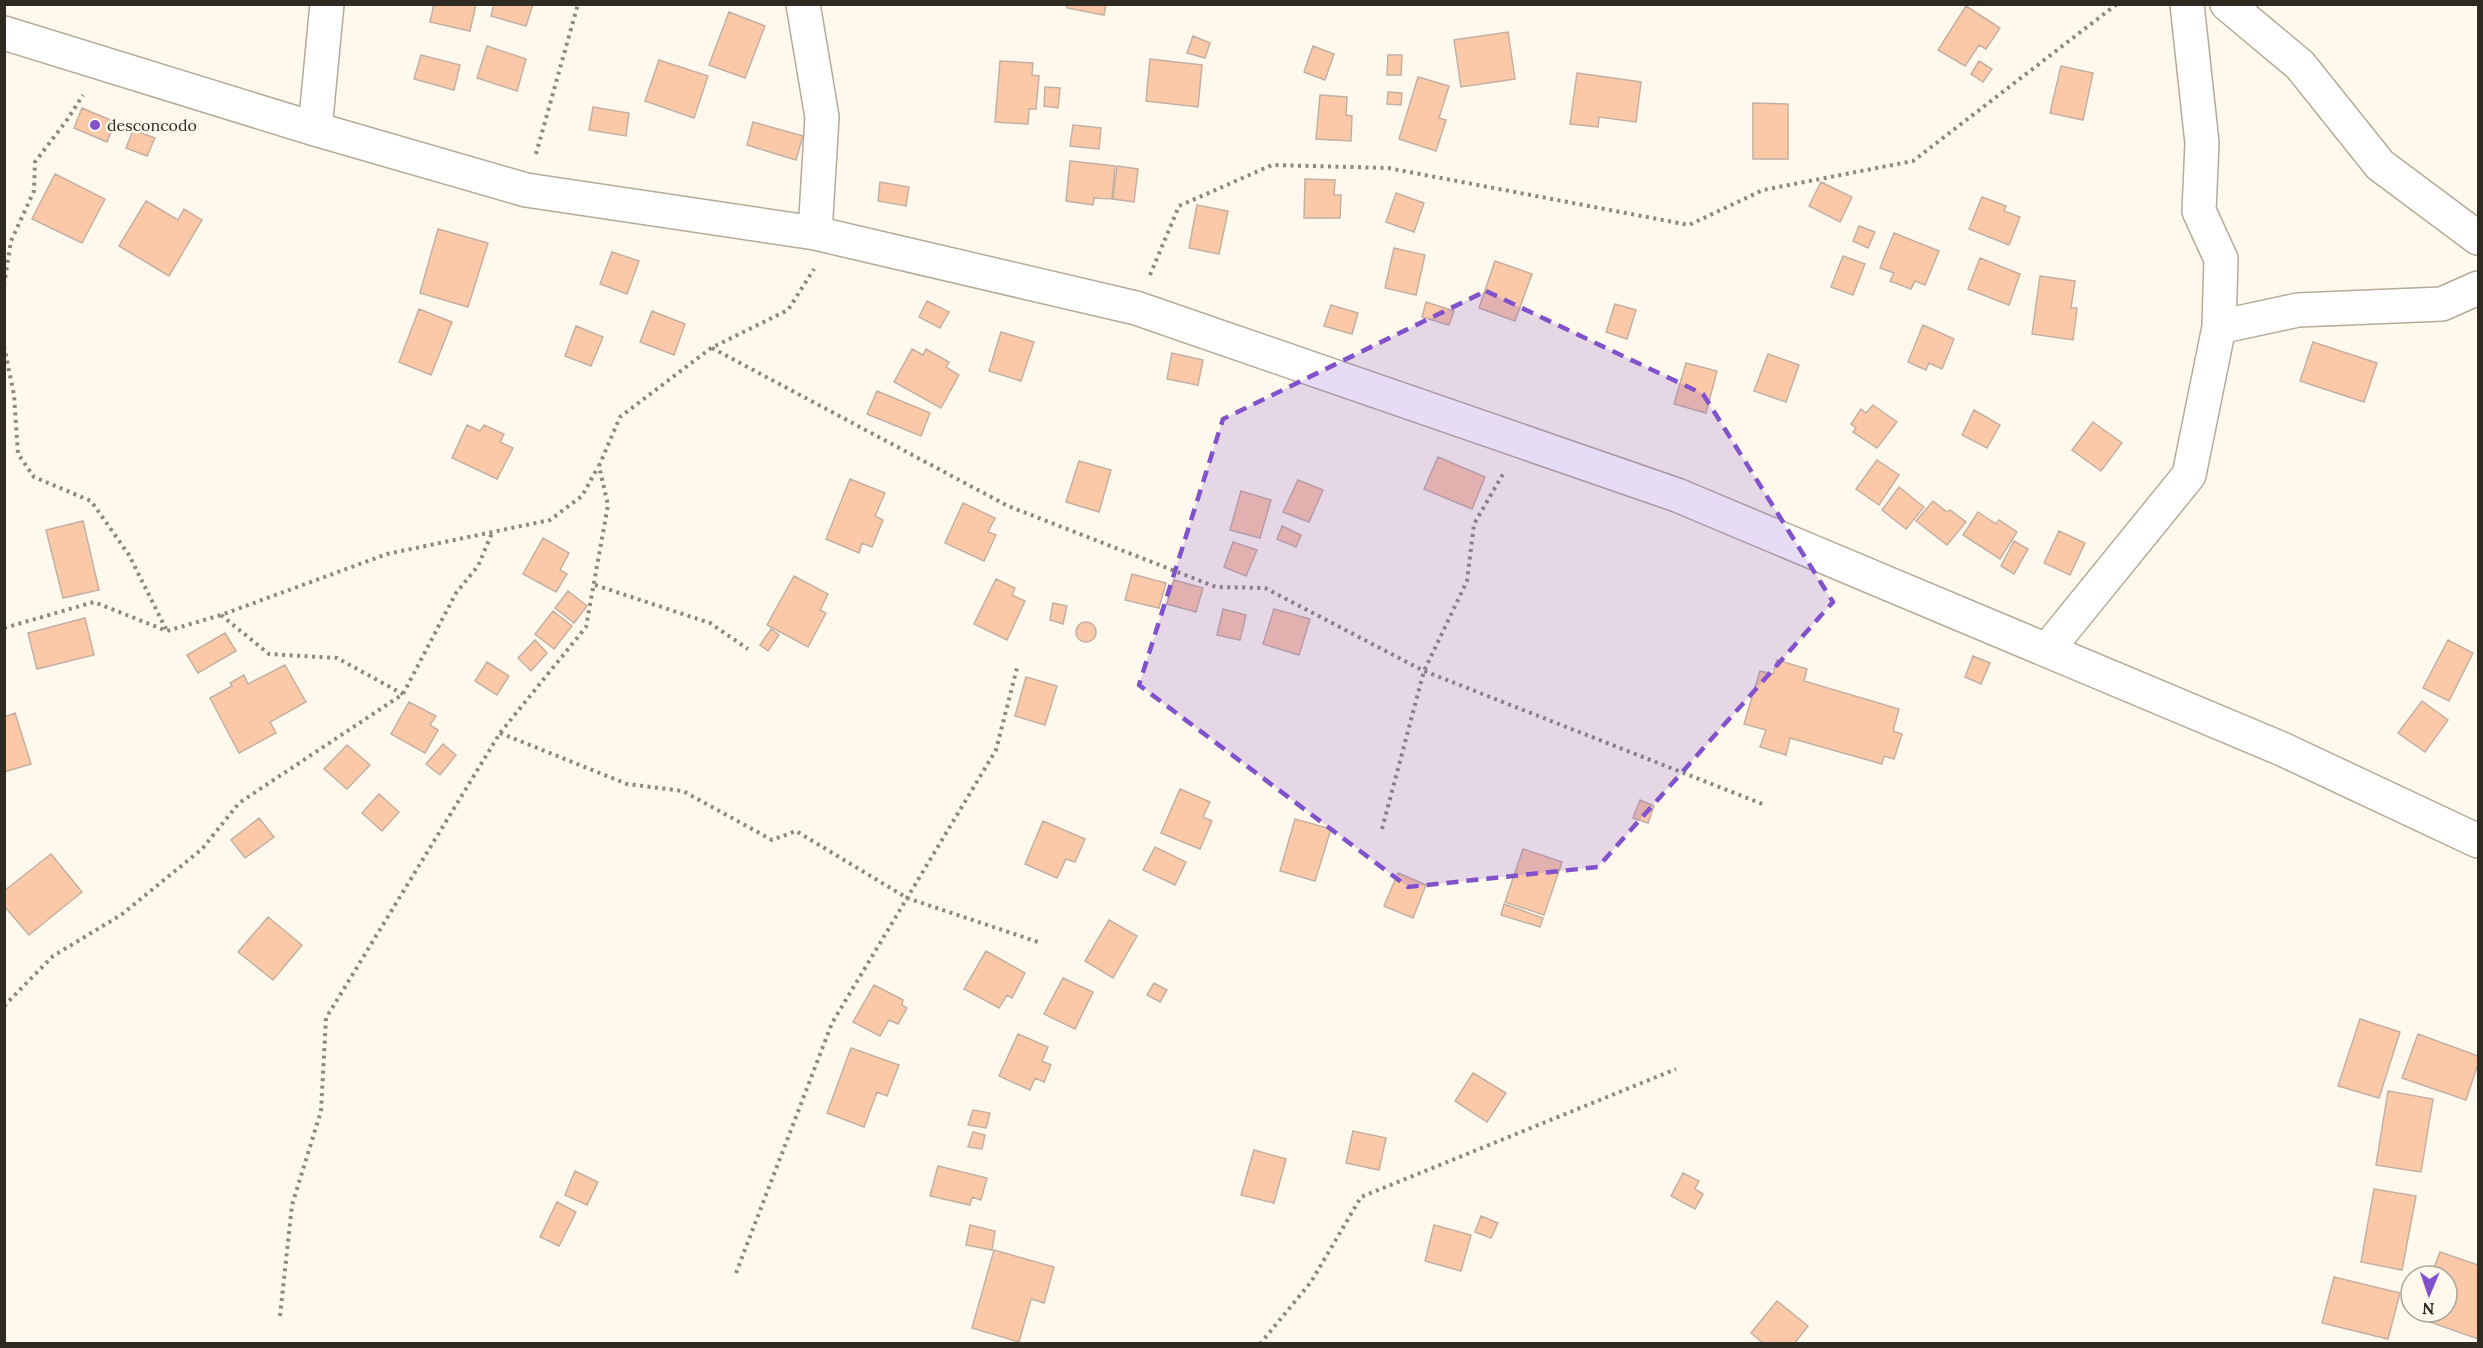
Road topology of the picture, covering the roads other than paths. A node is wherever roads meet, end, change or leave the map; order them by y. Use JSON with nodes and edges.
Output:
{"nodes":[{"id":1,"x":327,"y":4,"type":"edge"},
{"id":2,"x":803,"y":4,"type":"edge"},
{"id":3,"x":2187,"y":4,"type":"edge"},
{"id":4,"x":2227,"y":4,"type":"edge"},
{"id":5,"x":4,"y":33,"type":"edge"},
{"id":6,"x":315,"y":129,"type":"junction"},
{"id":7,"x":824,"y":235,"type":"junction"},
{"id":8,"x":2478,"y":238,"type":"edge"},
{"id":9,"x":2478,"y":288,"type":"edge"},
{"id":10,"x":2219,"y":327,"type":"junction"},
{"id":11,"x":2047,"y":650,"type":"junction"},
{"id":12,"x":2478,"y":841,"type":"edge"}],
"edges":[{"from":1,"to":6,"type":"street"},
{"from":2,"to":7,"type":"street"},
{"from":3,"to":10,"type":"street"},
{"from":4,"to":8,"type":"street"},
{"from":5,"to":6,"type":"street"},
{"from":6,"to":7,"type":"street"},
{"from":7,"to":11,"type":"street"},
{"from":9,"to":10,"type":"street"},
{"from":10,"to":11,"type":"street"},
{"from":11,"to":12,"type":"street"}]}
